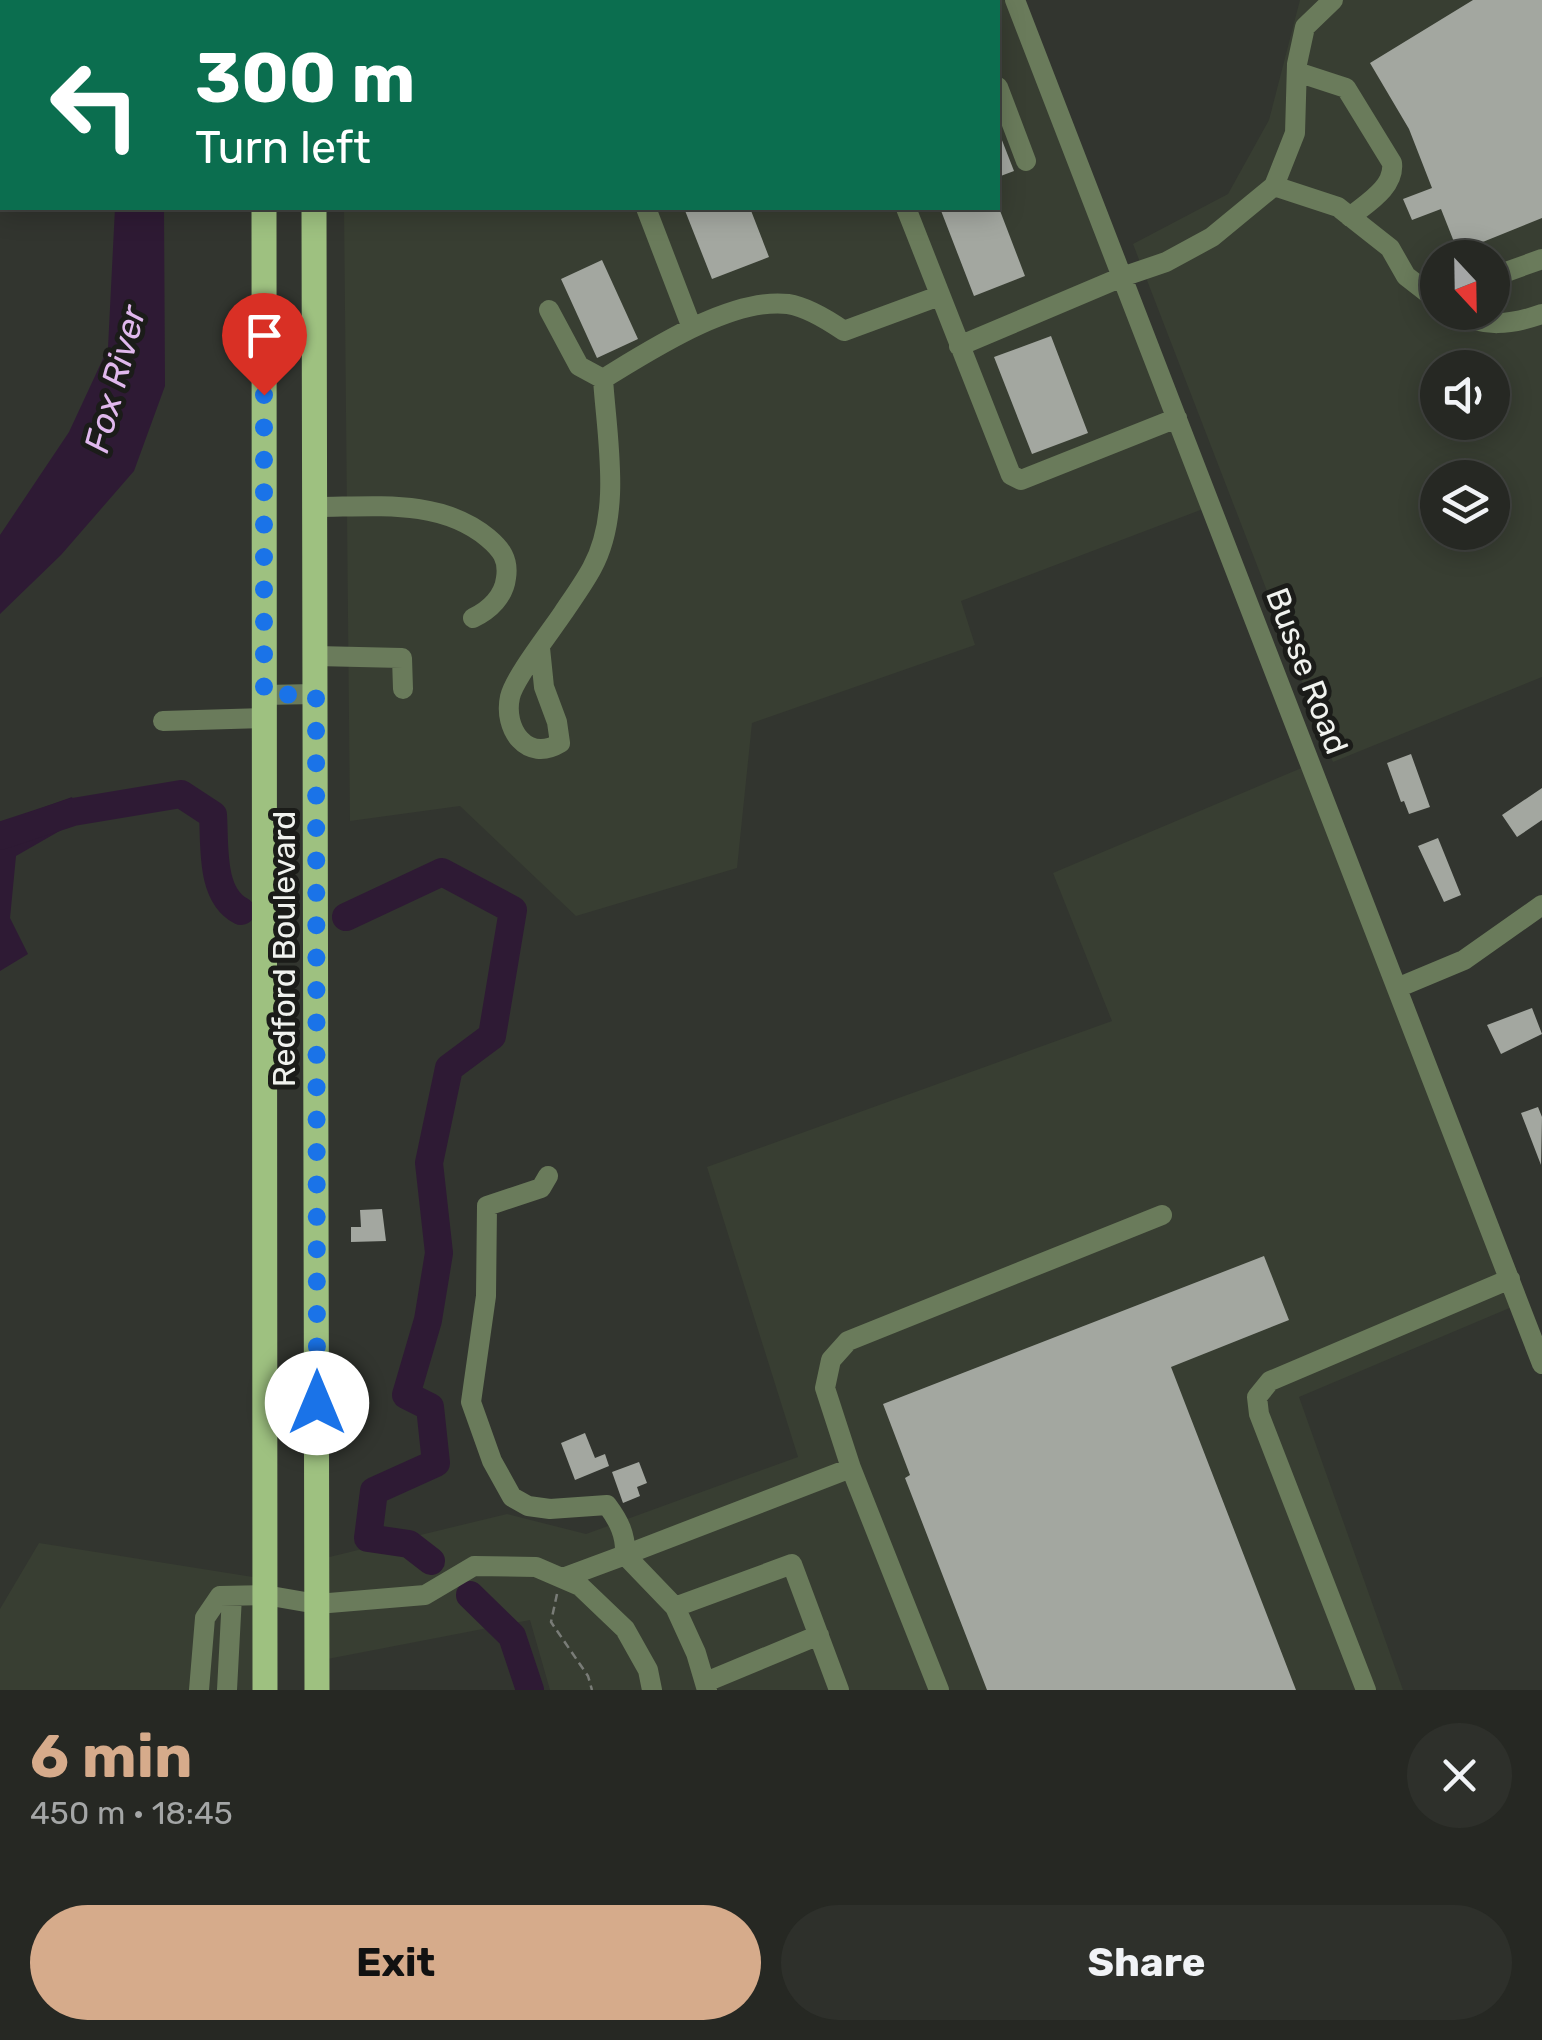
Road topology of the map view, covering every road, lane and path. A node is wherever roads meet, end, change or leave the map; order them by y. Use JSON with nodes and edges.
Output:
{"nodes":[{"id":1,"x":1016,"y":0,"type":"edge"},
{"id":2,"x":1333,"y":0,"type":"edge"},
{"id":3,"x":1297,"y":72,"type":"junction"},
{"id":4,"x":1000,"y":92,"type":"edge"},
{"id":5,"x":1026,"y":161,"type":"dead end"},
{"id":6,"x":1274,"y":186,"type":"junction"},
{"id":7,"x":264,"y":210,"type":"edge"},
{"id":8,"x":314,"y":210,"type":"edge"},
{"id":9,"x":647,"y":210,"type":"edge"},
{"id":10,"x":907,"y":210,"type":"edge"},
{"id":11,"x":1350,"y":217,"type":"junction"},
{"id":12,"x":1542,"y":259,"type":"edge"},
{"id":13,"x":1510,"y":270,"type":"edge"},
{"id":14,"x":1122,"y":277,"type":"junction"},
{"id":15,"x":1420,"y":286,"type":"edge"},
{"id":16,"x":939,"y":296,"type":"junction"},
{"id":17,"x":549,"y":310,"type":"dead end"},
{"id":18,"x":1542,"y":314,"type":"edge"},
{"id":19,"x":1510,"y":322,"type":"edge"},
{"id":20,"x":692,"y":328,"type":"junction"},
{"id":21,"x":959,"y":346,"type":"junction"},
{"id":22,"x":602,"y":379,"type":"junction"},
{"id":23,"x":1177,"y":418,"type":"junction"},
{"id":24,"x":315,"y":508,"type":"junction"},
{"id":25,"x":474,"y":618,"type":"dead end"},
{"id":26,"x":540,"y":648,"type":"dead end"},
{"id":27,"x":316,"y":656,"type":"junction"},
{"id":28,"x":403,"y":689,"type":"dead end"},
{"id":29,"x":316,"y":694,"type":"junction"},
{"id":30,"x":264,"y":706,"type":"junction"},
{"id":31,"x":163,"y":721,"type":"dead end"},
{"id":32,"x":1542,"y":905,"type":"edge"},
{"id":33,"x":1397,"y":988,"type":"junction"},
{"id":34,"x":548,"y":1176,"type":"dead end"},
{"id":35,"x":1162,"y":1214,"type":"dead end"},
{"id":36,"x":1510,"y":1280,"type":"junction"},
{"id":37,"x":1542,"y":1364,"type":"edge"},
{"id":38,"x":851,"y":1468,"type":"junction"},
{"id":39,"x":625,"y":1554,"type":"junction"},
{"id":40,"x":563,"y":1578,"type":"junction"},
{"id":41,"x":264,"y":1595,"type":"junction"},
{"id":42,"x":232,"y":1596,"type":"junction"},
{"id":43,"x":317,"y":1604,"type":"junction"},
{"id":44,"x":675,"y":1607,"type":"junction"},
{"id":45,"x":819,"y":1636,"type":"junction"},
{"id":46,"x":706,"y":1686,"type":"edge"},
{"id":47,"x":199,"y":1690,"type":"edge"},
{"id":48,"x":227,"y":1690,"type":"edge"},
{"id":49,"x":265,"y":1690,"type":"edge"},
{"id":50,"x":318,"y":1690,"type":"edge"},
{"id":51,"x":592,"y":1690,"type":"edge"},
{"id":52,"x":652,"y":1690,"type":"edge"},
{"id":53,"x":839,"y":1690,"type":"edge"},
{"id":54,"x":940,"y":1690,"type":"edge"},
{"id":55,"x":1366,"y":1690,"type":"edge"}],
"edges":[{"from":1,"to":14,"type":"street","name":"Busse Road"},
{"from":2,"to":3,"type":"street"},
{"from":3,"to":6,"type":"street"},
{"from":3,"to":11,"type":"street"},
{"from":4,"to":5,"type":"street"},
{"from":6,"to":11,"type":"street"},
{"from":6,"to":14,"type":"street"},
{"from":7,"to":30,"type":"main road","name":"Redford Boulevard"},
{"from":8,"to":24,"type":"main road","name":"Redford Boulevard"},
{"from":9,"to":20,"type":"street"},
{"from":10,"to":16,"type":"street"},
{"from":11,"to":15,"type":"street"},
{"from":12,"to":13,"type":"street"},
{"from":14,"to":21,"type":"street"},
{"from":14,"to":23,"type":"street","name":"Busse Road"},
{"from":16,"to":20,"type":"street"},
{"from":16,"to":21,"type":"street"},
{"from":17,"to":22,"type":"street"},
{"from":18,"to":19,"type":"street"},
{"from":20,"to":22,"type":"street"},
{"from":21,"to":23,"type":"street"},
{"from":22,"to":26,"type":"street"},
{"from":23,"to":33,"type":"street","name":"Busse Road"},
{"from":24,"to":25,"type":"street"},
{"from":24,"to":27,"type":"main road","name":"Redford Boulevard"},
{"from":27,"to":28,"type":"street"},
{"from":27,"to":29,"type":"main road","name":"Redford Boulevard"},
{"from":29,"to":30,"type":"street"},
{"from":29,"to":43,"type":"main road","name":"Redford Boulevard"},
{"from":30,"to":31,"type":"street"},
{"from":30,"to":41,"type":"main road","name":"Redford Boulevard"},
{"from":32,"to":33,"type":"street"},
{"from":33,"to":36,"type":"street","name":"Busse Road"},
{"from":34,"to":39,"type":"street"},
{"from":35,"to":38,"type":"street"},
{"from":36,"to":37,"type":"street","name":"Busse Road"},
{"from":36,"to":55,"type":"street"},
{"from":38,"to":39,"type":"street"},
{"from":38,"to":54,"type":"street"},
{"from":39,"to":40,"type":"street"},
{"from":39,"to":44,"type":"street"},
{"from":40,"to":43,"type":"street"},
{"from":40,"to":51,"type":"path"},
{"from":40,"to":52,"type":"street"},
{"from":41,"to":42,"type":"street"},
{"from":41,"to":43,"type":"street"},
{"from":41,"to":49,"type":"main road","name":"Redford Boulevard"},
{"from":42,"to":47,"type":"street"},
{"from":42,"to":48,"type":"street"},
{"from":43,"to":50,"type":"main road","name":"Redford Boulevard"},
{"from":44,"to":45,"type":"street"},
{"from":44,"to":46,"type":"street"},
{"from":45,"to":46,"type":"street"},
{"from":45,"to":53,"type":"street"}]}
